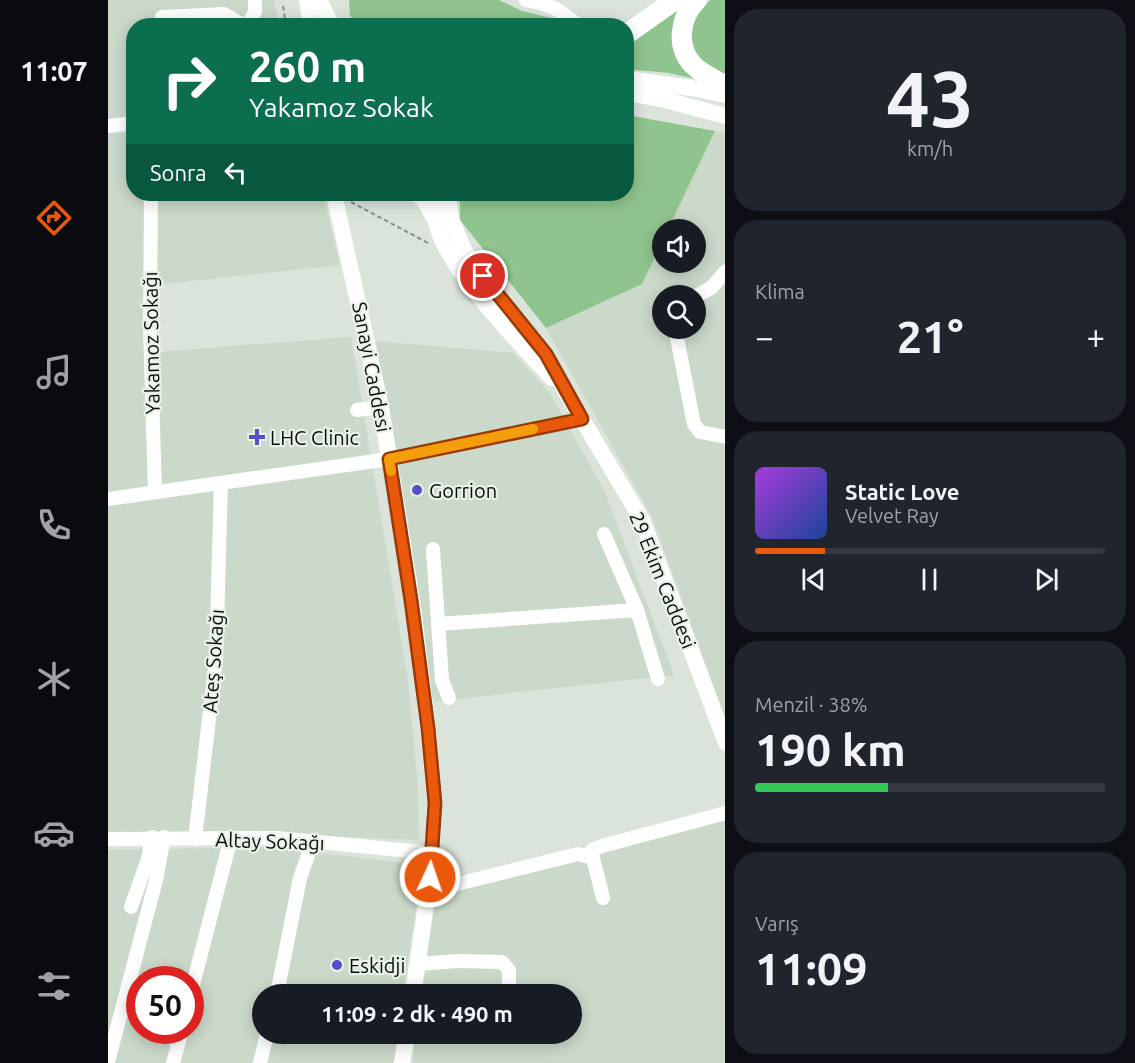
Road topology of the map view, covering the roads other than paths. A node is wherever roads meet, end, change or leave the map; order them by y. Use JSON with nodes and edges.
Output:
{"nodes":[{"id":1,"x":255,"y":0,"type":"edge"},
{"id":2,"x":307,"y":0,"type":"edge"},
{"id":3,"x":319,"y":0,"type":"edge"},
{"id":4,"x":526,"y":0,"type":"edge"},
{"id":5,"x":675,"y":0,"type":"edge"},
{"id":6,"x":697,"y":0,"type":"edge"},
{"id":7,"x":560,"y":9,"type":"junction"},
{"id":8,"x":162,"y":17,"type":"dead end"},
{"id":9,"x":231,"y":18,"type":"edge"},
{"id":10,"x":251,"y":18,"type":"edge"},
{"id":11,"x":310,"y":18,"type":"edge"},
{"id":12,"x":328,"y":18,"type":"edge"},
{"id":13,"x":563,"y":18,"type":"edge"},
{"id":14,"x":570,"y":18,"type":"edge"},
{"id":15,"x":634,"y":29,"type":"edge"},
{"id":16,"x":634,"y":81,"type":"edge"},
{"id":17,"x":725,"y":85,"type":"edge"},
{"id":18,"x":634,"y":94,"type":"edge"},
{"id":19,"x":725,"y":95,"type":"edge"},
{"id":20,"x":725,"y":116,"type":"edge"},
{"id":21,"x":126,"y":124,"type":"edge"},
{"id":22,"x":108,"y":126,"type":"edge"},
{"id":23,"x":151,"y":201,"type":"edge"},
{"id":24,"x":342,"y":201,"type":"edge"},
{"id":25,"x":425,"y":201,"type":"edge"},
{"id":26,"x":434,"y":201,"type":"edge"},
{"id":27,"x":449,"y":201,"type":"edge"},
{"id":28,"x":436,"y":222,"type":"junction"},
{"id":29,"x":725,"y":272,"type":"edge"},
{"id":30,"x":706,"y":291,"type":"edge"},
{"id":31,"x":677,"y":339,"type":"edge"},
{"id":32,"x":567,"y":394,"type":"junction"},
{"id":33,"x":381,"y":407,"type":"junction"},
{"id":34,"x":357,"y":410,"type":"dead end"},
{"id":35,"x":582,"y":419,"type":"junction"},
{"id":36,"x":725,"y":436,"type":"edge"},
{"id":37,"x":389,"y":459,"type":"junction"},
{"id":38,"x":221,"y":483,"type":"junction"},
{"id":39,"x":155,"y":492,"type":"junction"},
{"id":40,"x":108,"y":499,"type":"edge"},
{"id":41,"x":604,"y":534,"type":"dead end"},
{"id":42,"x":433,"y":549,"type":"dead end"},
{"id":43,"x":637,"y":610,"type":"junction"},
{"id":44,"x":414,"y":618,"type":"junction"},
{"id":45,"x":438,"y":620,"type":"junction"},
{"id":46,"x":658,"y":679,"type":"dead end"},
{"id":47,"x":449,"y":698,"type":"dead end"},
{"id":48,"x":725,"y":740,"type":"edge"},
{"id":49,"x":725,"y":813,"type":"edge"},
{"id":50,"x":158,"y":837,"type":"junction"},
{"id":51,"x":195,"y":838,"type":"junction"},
{"id":52,"x":231,"y":838,"type":"junction"},
{"id":53,"x":108,"y":839,"type":"edge"},
{"id":54,"x":313,"y":841,"type":"junction"},
{"id":55,"x":431,"y":853,"type":"junction"},
{"id":56,"x":589,"y":856,"type":"junction"},
{"id":57,"x":429,"y":888,"type":"junction"},
{"id":58,"x":603,"y":898,"type":"dead end"},
{"id":59,"x":130,"y":907,"type":"dead end"},
{"id":60,"x":418,"y":964,"type":"junction"},
{"id":61,"x":198,"y":966,"type":"edge"},
{"id":62,"x":279,"y":984,"type":"edge"},
{"id":63,"x":415,"y":984,"type":"edge"},
{"id":64,"x":509,"y":984,"type":"edge"},
{"id":65,"x":178,"y":1044,"type":"edge"},
{"id":66,"x":265,"y":1044,"type":"edge"},
{"id":67,"x":405,"y":1044,"type":"edge"},
{"id":68,"x":108,"y":1062,"type":"edge"},
{"id":69,"x":173,"y":1063,"type":"edge"},
{"id":70,"x":260,"y":1063,"type":"edge"},
{"id":71,"x":402,"y":1063,"type":"edge"}],
"edges":[{"from":1,"to":10,"type":"street"},
{"from":2,"to":11,"type":"main road"},
{"from":3,"to":12,"type":"main road"},
{"from":4,"to":7,"type":"street"},
{"from":5,"to":15,"type":"highway"},
{"from":6,"to":17,"type":"highway"},
{"from":7,"to":13,"type":"street"},
{"from":7,"to":14,"type":"street"},
{"from":8,"to":9,"type":"street"},
{"from":16,"to":19,"type":"main road"},
{"from":18,"to":20,"type":"main road"},
{"from":21,"to":22,"type":"street"},
{"from":23,"to":39,"type":"street","name":"Yakamoz Sokağı"},
{"from":24,"to":33,"type":"main road","name":"Sanayi Caddesi"},
{"from":25,"to":28,"type":"main road"},
{"from":26,"to":28,"type":"main road","name":"29 Ekim Caddesi"},
{"from":27,"to":32,"type":"main road","name":"29 Ekim Caddesi"},
{"from":28,"to":32,"type":"main road","name":"29 Ekim Caddesi"},
{"from":29,"to":30,"type":"street"},
{"from":31,"to":36,"type":"street"},
{"from":32,"to":35,"type":"main road","name":"29 Ekim Caddesi"},
{"from":33,"to":34,"type":"street"},
{"from":33,"to":37,"type":"main road","name":"Sanayi Caddesi"},
{"from":35,"to":37,"type":"street"},
{"from":35,"to":48,"type":"main road","name":"29 Ekim Caddesi"},
{"from":37,"to":38,"type":"street"},
{"from":37,"to":44,"type":"main road","name":"Sanayi Caddesi"},
{"from":38,"to":39,"type":"street"},
{"from":38,"to":51,"type":"street","name":"Ateş Sokağı"},
{"from":39,"to":40,"type":"street"},
{"from":41,"to":43,"type":"street"},
{"from":42,"to":45,"type":"street"},
{"from":43,"to":45,"type":"street"},
{"from":43,"to":46,"type":"street"},
{"from":44,"to":45,"type":"street"},
{"from":44,"to":55,"type":"main road","name":"Sanayi Caddesi"},
{"from":45,"to":47,"type":"street"},
{"from":49,"to":56,"type":"street"},
{"from":50,"to":51,"type":"street","name":"Altay Sokağı"},
{"from":50,"to":53,"type":"street","name":"Altay Sokağı"},
{"from":50,"to":59,"type":"street"},
{"from":50,"to":68,"type":"street"},
{"from":51,"to":52,"type":"street","name":"Altay Sokağı"},
{"from":52,"to":54,"type":"street","name":"Altay Sokağı"},
{"from":52,"to":61,"type":"street"},
{"from":54,"to":55,"type":"street","name":"Altay Sokağı"},
{"from":54,"to":62,"type":"street"},
{"from":55,"to":57,"type":"main road","name":"Sanayi Caddesi"},
{"from":56,"to":57,"type":"street"},
{"from":56,"to":58,"type":"street"},
{"from":57,"to":60,"type":"main road","name":"Sanayi Caddesi"},
{"from":60,"to":63,"type":"main road","name":"Sanayi Caddesi"},
{"from":60,"to":64,"type":"street"},
{"from":65,"to":69,"type":"street"},
{"from":66,"to":70,"type":"street"},
{"from":67,"to":71,"type":"main road"}]}
